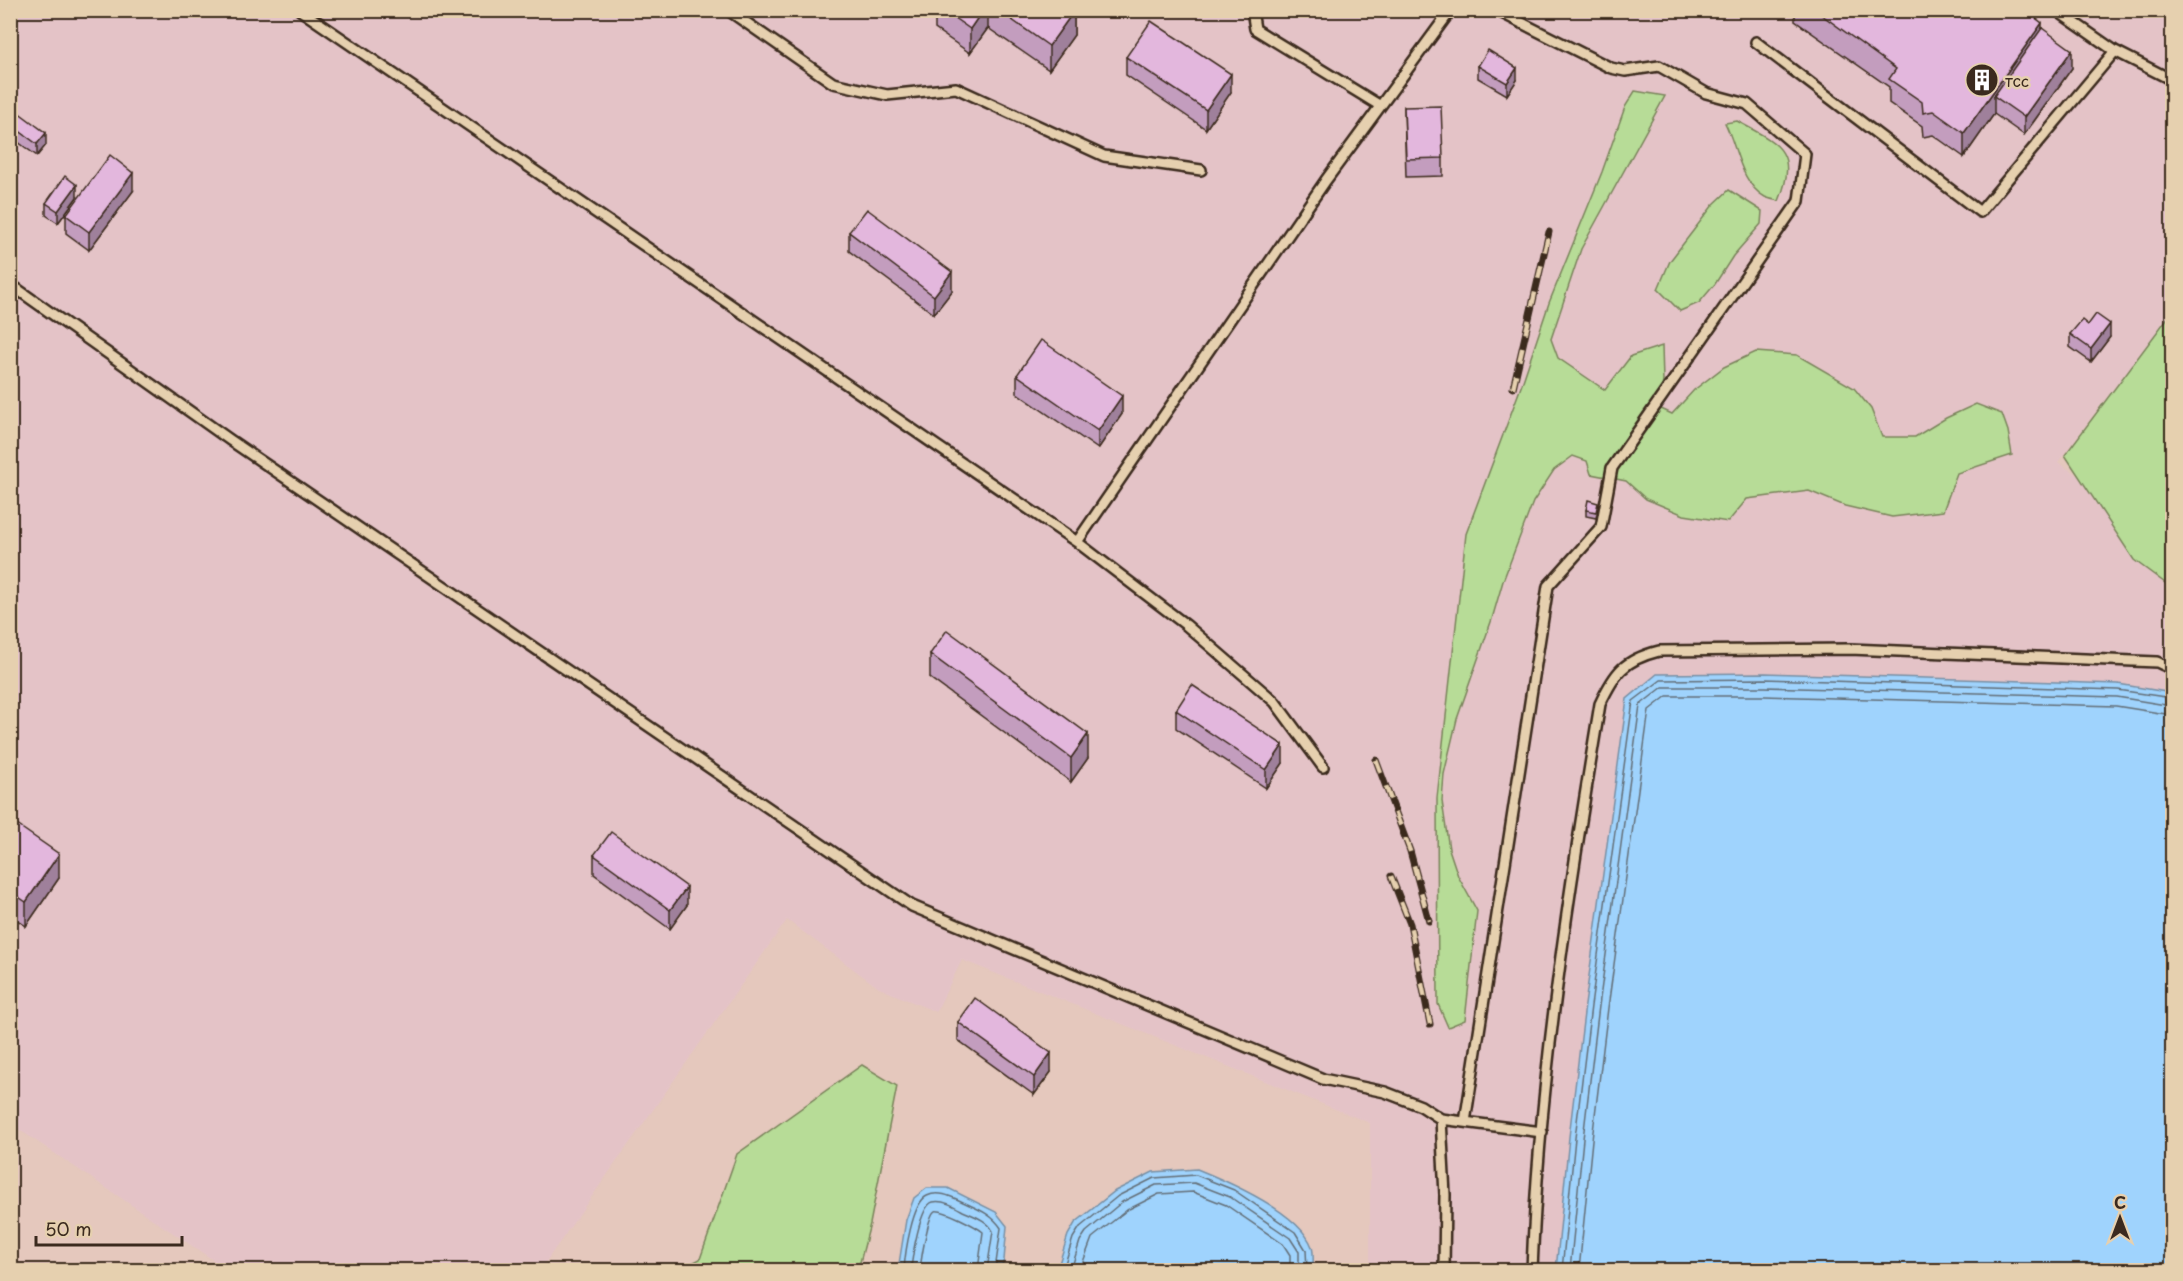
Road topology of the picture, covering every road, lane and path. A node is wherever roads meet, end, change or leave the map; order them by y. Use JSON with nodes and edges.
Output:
{"nodes":[{"id":1,"x":300,"y":10,"type":"edge"},
{"id":2,"x":728,"y":10,"type":"edge"},
{"id":3,"x":1252,"y":10,"type":"edge"},
{"id":4,"x":1451,"y":10,"type":"edge"},
{"id":5,"x":1496,"y":10,"type":"edge"},
{"id":6,"x":2056,"y":10,"type":"edge"},
{"id":7,"x":1756,"y":42,"type":"dead end"},
{"id":8,"x":2115,"y":51,"type":"junction"},
{"id":9,"x":2172,"y":80,"type":"edge"},
{"id":10,"x":1379,"y":105,"type":"junction"},
{"id":11,"x":1201,"y":170,"type":"dead end"},
{"id":12,"x":10,"y":284,"type":"edge"},
{"id":13,"x":1077,"y":542,"type":"junction"},
{"id":14,"x":2172,"y":669,"type":"edge"},
{"id":15,"x":1323,"y":766,"type":"dead end"},
{"id":16,"x":1441,"y":1119,"type":"junction"},
{"id":17,"x":1465,"y":1122,"type":"junction"},
{"id":18,"x":1542,"y":1132,"type":"junction"},
{"id":19,"x":1444,"y":1270,"type":"edge"},
{"id":20,"x":1532,"y":1270,"type":"edge"}],
"edges":[{"from":1,"to":13,"type":"lane"},
{"from":2,"to":11,"type":"lane"},
{"from":3,"to":10,"type":"lane"},
{"from":4,"to":10,"type":"lane"},
{"from":5,"to":17,"type":"lane"},
{"from":6,"to":8,"type":"lane"},
{"from":7,"to":8,"type":"lane"},
{"from":8,"to":9,"type":"lane"},
{"from":10,"to":13,"type":"lane"},
{"from":12,"to":16,"type":"lane"},
{"from":13,"to":15,"type":"lane"},
{"from":14,"to":18,"type":"lane"},
{"from":16,"to":17,"type":"lane"},
{"from":16,"to":19,"type":"lane"},
{"from":17,"to":18,"type":"lane"},
{"from":18,"to":20,"type":"lane"}]}
